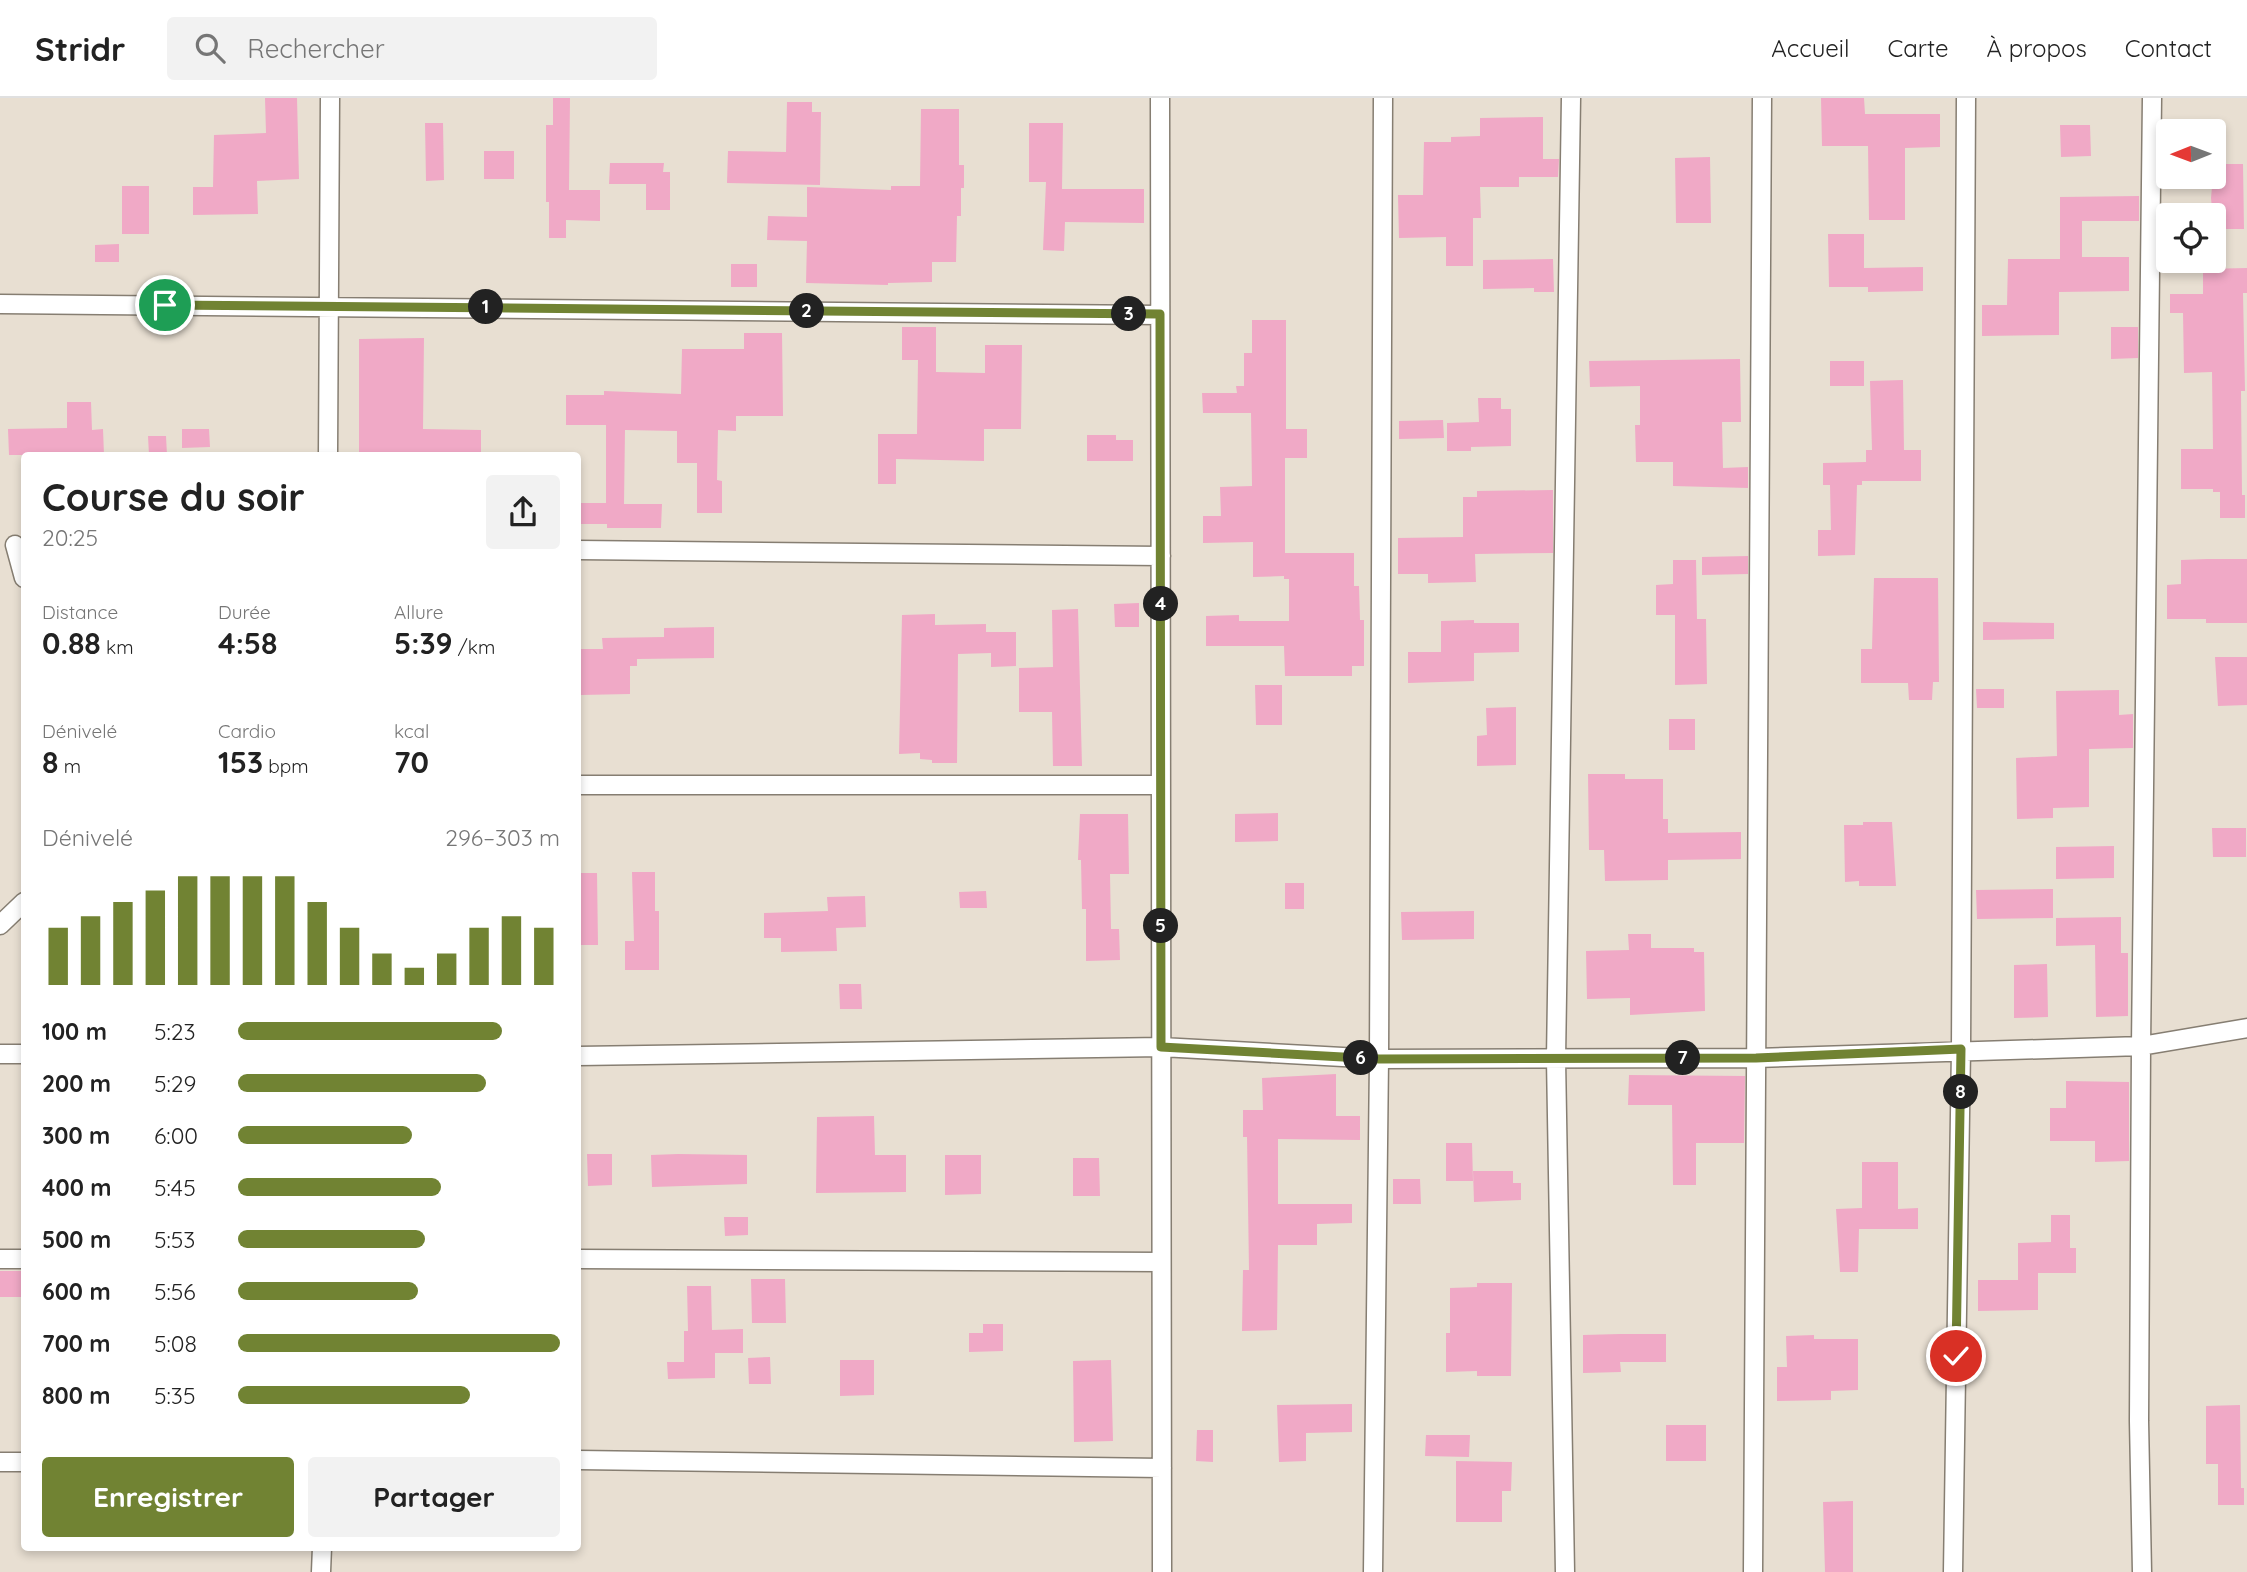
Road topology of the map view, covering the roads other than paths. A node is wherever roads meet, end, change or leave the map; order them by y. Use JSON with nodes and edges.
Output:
{"nodes":[{"id":1,"x":330,"y":98,"type":"edge"},
{"id":2,"x":1160,"y":98,"type":"edge"},
{"id":3,"x":1382,"y":98,"type":"edge"},
{"id":4,"x":1571,"y":98,"type":"edge"},
{"id":5,"x":1762,"y":98,"type":"edge"},
{"id":6,"x":1966,"y":98,"type":"edge"},
{"id":7,"x":2152,"y":98,"type":"edge"},
{"id":8,"x":0,"y":304,"type":"edge"},
{"id":9,"x":329,"y":306,"type":"junction"},
{"id":10,"x":1160,"y":314,"type":"junction"},
{"id":11,"x":328,"y":452,"type":"edge"},
{"id":12,"x":13,"y":545,"type":"edge"},
{"id":13,"x":581,"y":550,"type":"edge"},
{"id":14,"x":1161,"y":556,"type":"junction"},
{"id":15,"x":21,"y":569,"type":"edge"},
{"id":16,"x":581,"y":785,"type":"edge"},
{"id":17,"x":1161,"y":785,"type":"junction"},
{"id":18,"x":21,"y":905,"type":"edge"},
{"id":19,"x":0,"y":925,"type":"edge"},
{"id":20,"x":2247,"y":1028,"type":"edge"},
{"id":21,"x":2141,"y":1046,"type":"junction"},
{"id":22,"x":1161,"y":1047,"type":"junction"},
{"id":23,"x":1961,"y":1049,"type":"junction"},
{"id":24,"x":0,"y":1054,"type":"edge"},
{"id":25,"x":21,"y":1054,"type":"edge"},
{"id":26,"x":581,"y":1056,"type":"edge"},
{"id":27,"x":1756,"y":1058,"type":"junction"},
{"id":28,"x":1379,"y":1059,"type":"junction"},
{"id":29,"x":1556,"y":1059,"type":"junction"},
{"id":30,"x":0,"y":1259,"type":"edge"},
{"id":31,"x":21,"y":1259,"type":"edge"},
{"id":32,"x":581,"y":1259,"type":"edge"},
{"id":33,"x":1161,"y":1262,"type":"junction"},
{"id":34,"x":581,"y":1460,"type":"edge"},
{"id":35,"x":0,"y":1462,"type":"edge"},
{"id":36,"x":21,"y":1462,"type":"edge"},
{"id":37,"x":1162,"y":1468,"type":"junction"},
{"id":38,"x":321,"y":1551,"type":"edge"},
{"id":39,"x":321,"y":1572,"type":"edge"},
{"id":40,"x":1162,"y":1572,"type":"edge"},
{"id":41,"x":1373,"y":1572,"type":"edge"},
{"id":42,"x":1565,"y":1572,"type":"edge"},
{"id":43,"x":1753,"y":1572,"type":"edge"},
{"id":44,"x":1953,"y":1572,"type":"edge"},
{"id":45,"x":2142,"y":1572,"type":"edge"}],
"edges":[{"from":1,"to":9,"type":"street"},
{"from":2,"to":10,"type":"street"},
{"from":3,"to":28,"type":"street"},
{"from":4,"to":29,"type":"street"},
{"from":5,"to":27,"type":"street"},
{"from":6,"to":23,"type":"street"},
{"from":7,"to":21,"type":"street"},
{"from":8,"to":9,"type":"street"},
{"from":9,"to":10,"type":"street"},
{"from":9,"to":11,"type":"street"},
{"from":10,"to":14,"type":"street"},
{"from":12,"to":15,"type":"street"},
{"from":13,"to":14,"type":"street"},
{"from":14,"to":17,"type":"street"},
{"from":16,"to":17,"type":"street"},
{"from":17,"to":22,"type":"street"},
{"from":18,"to":19,"type":"street"},
{"from":20,"to":21,"type":"street"},
{"from":21,"to":23,"type":"street"},
{"from":21,"to":45,"type":"street"},
{"from":22,"to":26,"type":"street"},
{"from":22,"to":28,"type":"street"},
{"from":22,"to":33,"type":"street"},
{"from":23,"to":27,"type":"street"},
{"from":23,"to":44,"type":"street"},
{"from":24,"to":25,"type":"street"},
{"from":27,"to":29,"type":"street"},
{"from":27,"to":43,"type":"street"},
{"from":28,"to":29,"type":"street"},
{"from":28,"to":41,"type":"street"},
{"from":29,"to":42,"type":"street"},
{"from":30,"to":31,"type":"street"},
{"from":32,"to":33,"type":"street"},
{"from":33,"to":37,"type":"street"},
{"from":34,"to":37,"type":"street"},
{"from":35,"to":36,"type":"street"},
{"from":37,"to":40,"type":"street"},
{"from":38,"to":39,"type":"street"}]}
